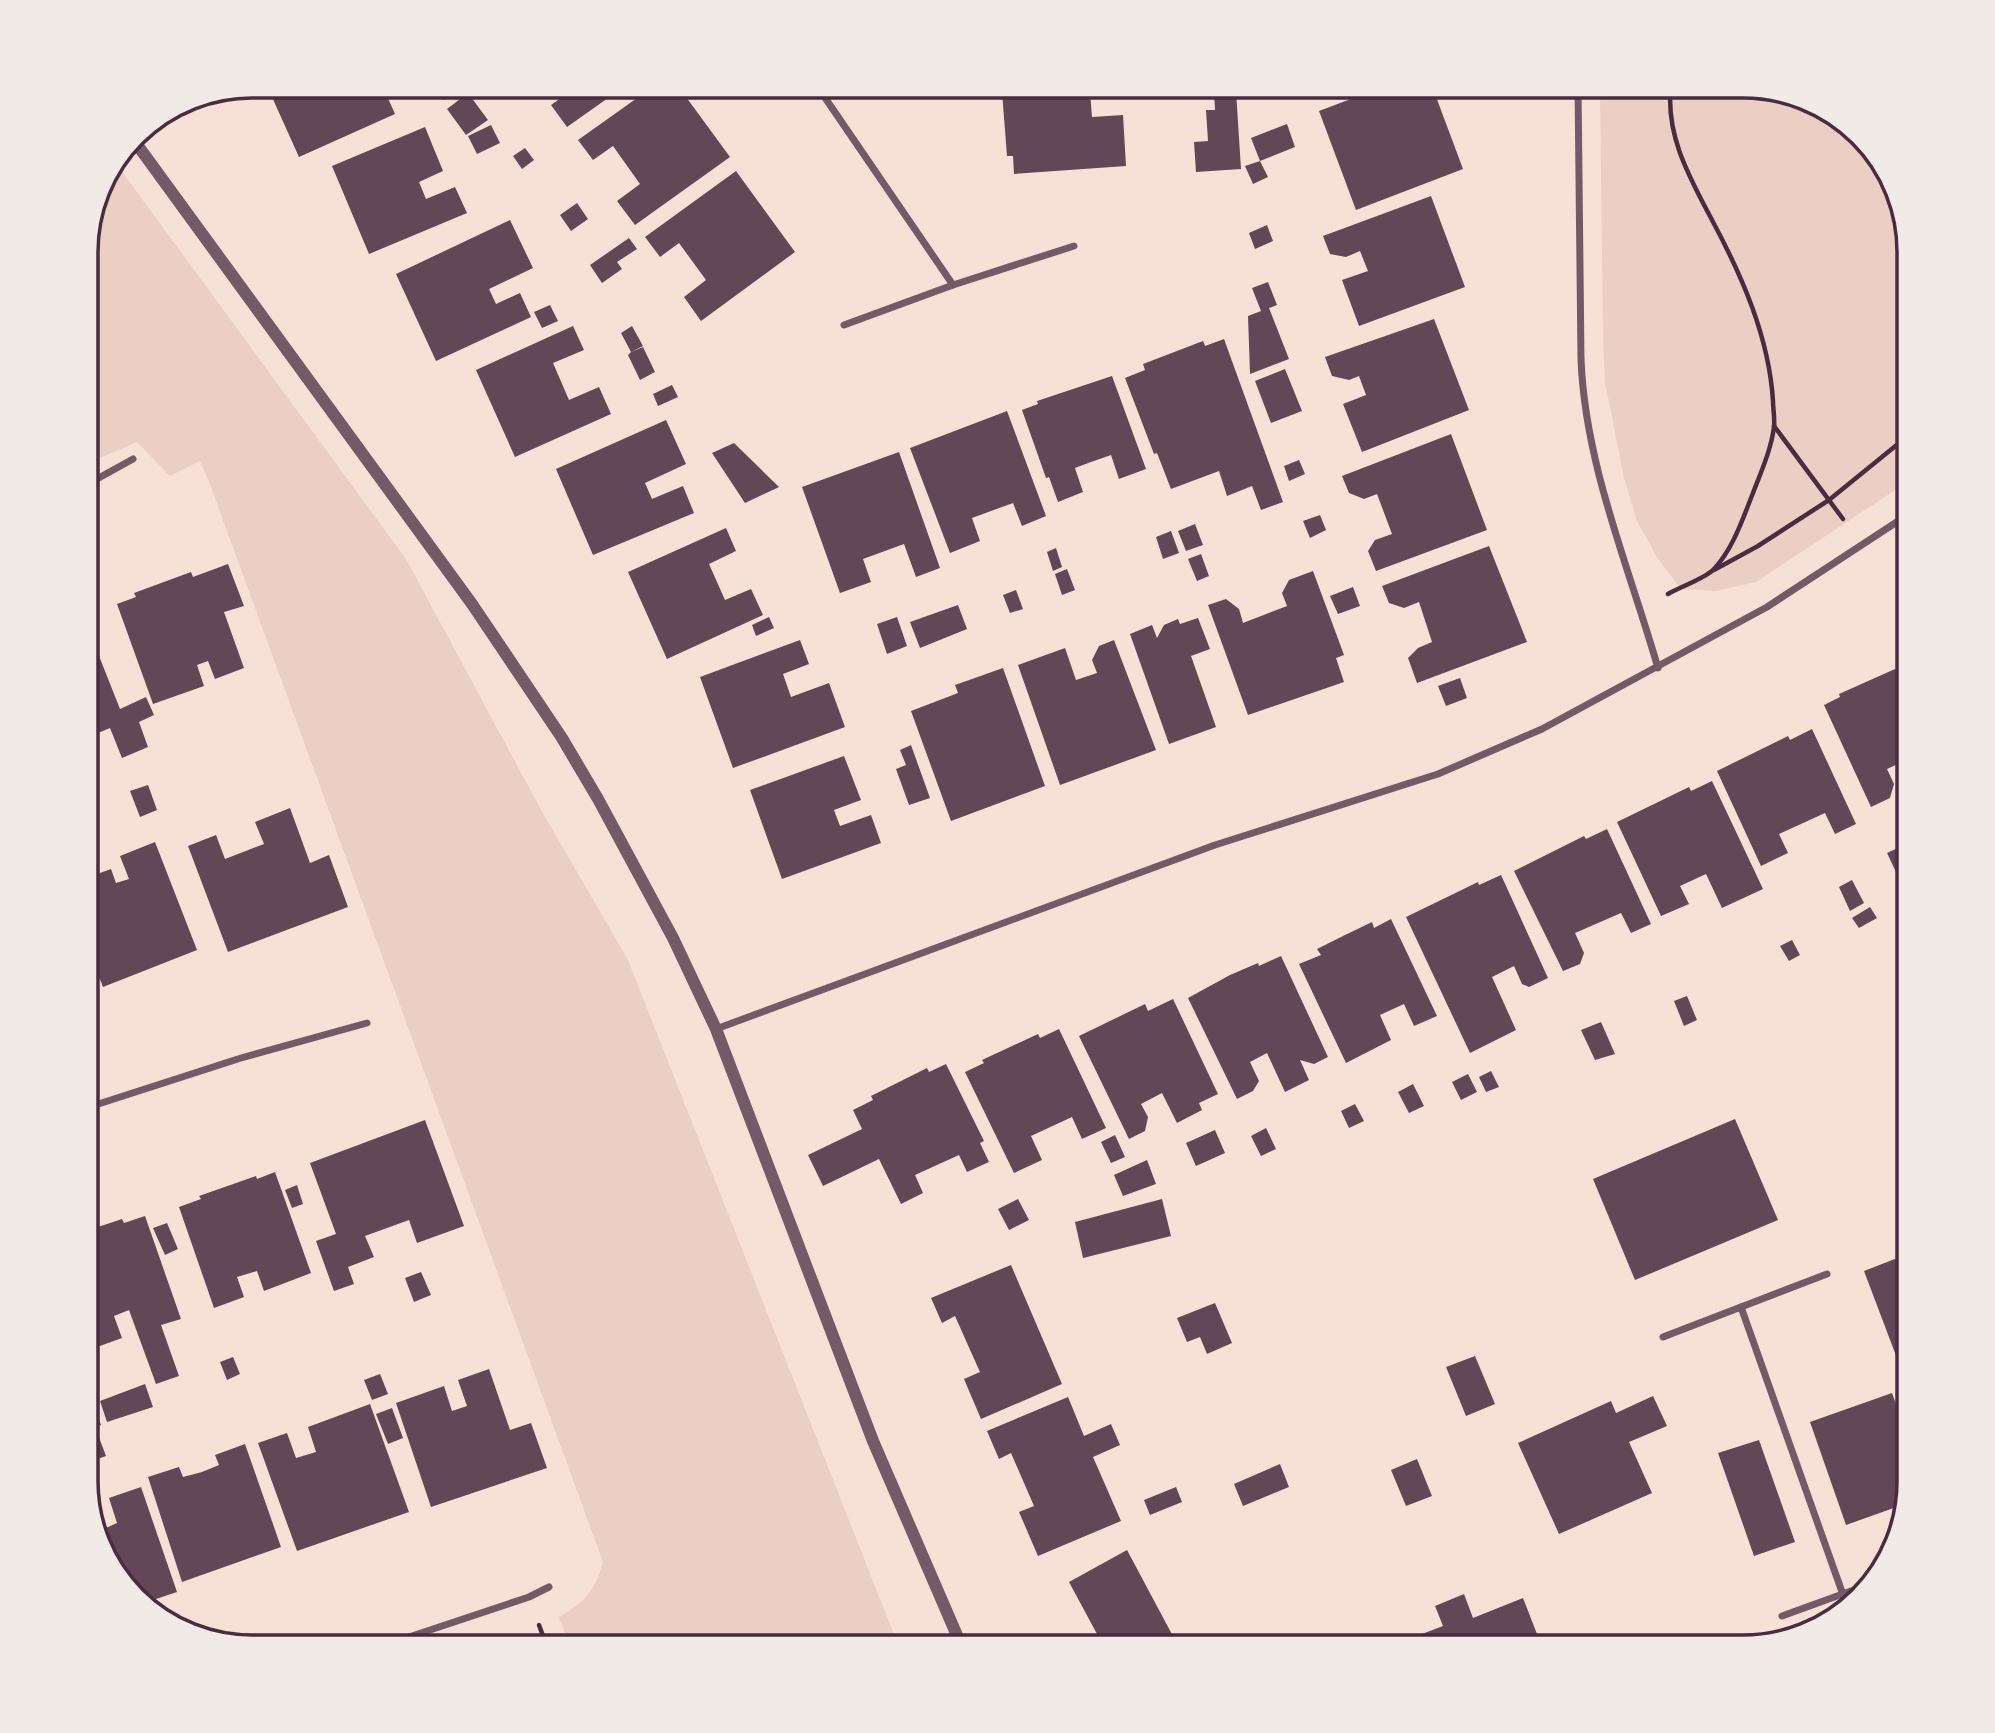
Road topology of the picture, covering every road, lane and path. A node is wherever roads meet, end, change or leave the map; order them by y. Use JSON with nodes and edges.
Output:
{"nodes":[{"id":1,"x":825,"y":98,"type":"edge"},
{"id":2,"x":1578,"y":98,"type":"edge"},
{"id":3,"x":1670,"y":98,"type":"edge"},
{"id":4,"x":139,"y":147,"type":"edge"},
{"id":5,"x":1074,"y":246,"type":"dead end"},
{"id":6,"x":953,"y":285,"type":"junction"},
{"id":7,"x":844,"y":325,"type":"dead end"},
{"id":8,"x":1774,"y":426,"type":"junction"},
{"id":9,"x":1897,"y":445,"type":"edge"},
{"id":10,"x":133,"y":459,"type":"dead end"},
{"id":11,"x":98,"y":478,"type":"edge"},
{"id":12,"x":1829,"y":500,"type":"junction"},
{"id":13,"x":1897,"y":522,"type":"edge"},
{"id":14,"x":1862,"y":545,"type":"junction"},
{"id":15,"x":1713,"y":570,"type":"junction"},
{"id":16,"x":1641,"y":607,"type":"junction"},
{"id":17,"x":1658,"y":668,"type":"junction"},
{"id":18,"x":367,"y":1023,"type":"dead end"},
{"id":19,"x":716,"y":1029,"type":"junction"},
{"id":20,"x":98,"y":1104,"type":"edge"},
{"id":21,"x":1827,"y":1274,"type":"dead end"},
{"id":22,"x":1741,"y":1307,"type":"junction"},
{"id":23,"x":1663,"y":1337,"type":"dead end"},
{"id":24,"x":549,"y":1587,"type":"dead end"},
{"id":25,"x":1851,"y":1591,"type":"edge"},
{"id":26,"x":1843,"y":1594,"type":"junction"},
{"id":27,"x":1844,"y":1598,"type":"edge"},
{"id":28,"x":1782,"y":1616,"type":"dead end"},
{"id":29,"x":415,"y":1635,"type":"edge"},
{"id":30,"x":957,"y":1635,"type":"edge"}],
"edges":[{"from":1,"to":6,"type":"street"},
{"from":2,"to":16,"type":"street"},
{"from":3,"to":8,"type":"path"},
{"from":4,"to":19,"type":"street"},
{"from":5,"to":6,"type":"street"},
{"from":6,"to":7,"type":"street"},
{"from":8,"to":12,"type":"path"},
{"from":8,"to":15,"type":"path"},
{"from":9,"to":12,"type":"path"},
{"from":10,"to":11,"type":"street"},
{"from":12,"to":14,"type":"path"},
{"from":12,"to":15,"type":"path"},
{"from":13,"to":14,"type":"street"},
{"from":14,"to":17,"type":"street"},
{"from":15,"to":16,"type":"path"},
{"from":16,"to":17,"type":"street"},
{"from":17,"to":19,"type":"street"},
{"from":18,"to":20,"type":"street"},
{"from":19,"to":30,"type":"street"},
{"from":21,"to":22,"type":"street"},
{"from":22,"to":23,"type":"street"},
{"from":22,"to":26,"type":"street"},
{"from":24,"to":29,"type":"street"},
{"from":25,"to":26,"type":"street"},
{"from":26,"to":27,"type":"street"},
{"from":26,"to":28,"type":"street"}]}
